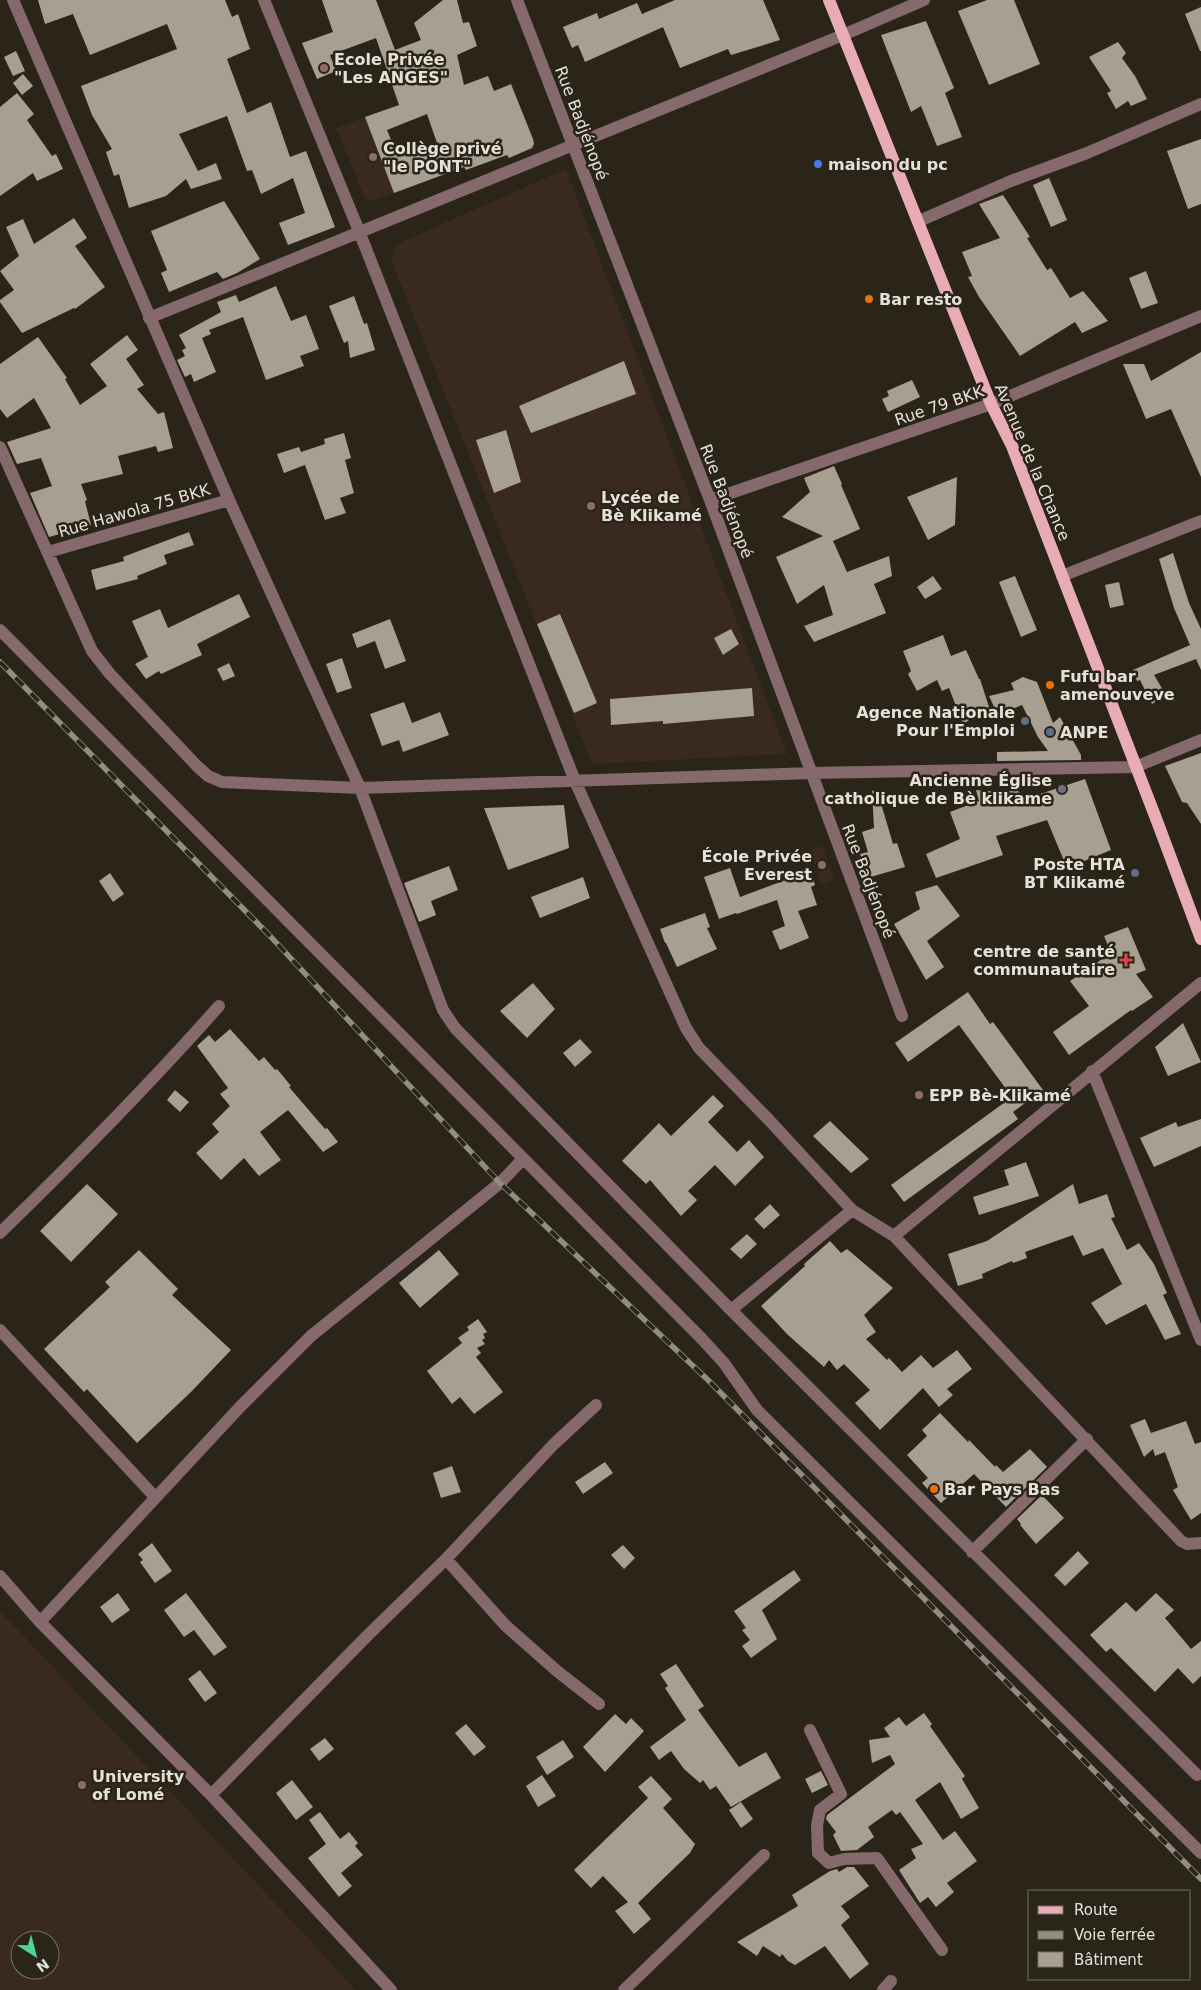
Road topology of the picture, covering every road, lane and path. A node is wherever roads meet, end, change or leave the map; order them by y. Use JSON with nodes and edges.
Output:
{"nodes":[{"id":1,"x":13,"y":0,"type":"edge"},
{"id":2,"x":264,"y":0,"type":"edge"},
{"id":3,"x":517,"y":0,"type":"edge"},
{"id":4,"x":829,"y":0,"type":"edge"},
{"id":5,"x":924,"y":0,"type":"edge"},
{"id":6,"x":843,"y":35,"type":"junction"},
{"id":7,"x":1201,"y":104,"type":"edge"},
{"id":8,"x":573,"y":144,"type":"junction"},
{"id":9,"x":919,"y":221,"type":"junction"},
{"id":10,"x":358,"y":231,"type":"junction"},
{"id":11,"x":1201,"y":316,"type":"edge"},
{"id":12,"x":149,"y":318,"type":"junction"},
{"id":13,"x":991,"y":404,"type":"junction"},
{"id":14,"x":0,"y":447,"type":"edge"},
{"id":15,"x":229,"y":500,"type":"junction"},
{"id":16,"x":710,"y":500,"type":"junction"},
{"id":17,"x":1201,"y":521,"type":"edge"},
{"id":18,"x":48,"y":552,"type":"junction"},
{"id":19,"x":1062,"y":576,"type":"junction"},
{"id":20,"x":0,"y":630,"type":"edge"},
{"id":21,"x":1201,"y":740,"type":"edge"},
{"id":22,"x":1135,"y":767,"type":"junction"},
{"id":23,"x":811,"y":773,"type":"junction"},
{"id":24,"x":575,"y":781,"type":"junction"},
{"id":25,"x":360,"y":788,"type":"junction"},
{"id":26,"x":1201,"y":940,"type":"edge"},
{"id":27,"x":1201,"y":983,"type":"edge"},
{"id":28,"x":219,"y":1006,"type":"dead end"},
{"id":29,"x":902,"y":1016,"type":"dead end"},
{"id":30,"x":1092,"y":1071,"type":"junction"},
{"id":31,"x":523,"y":1159,"type":"junction"},
{"id":32,"x":852,"y":1210,"type":"junction"},
{"id":33,"x":0,"y":1233,"type":"edge"},
{"id":34,"x":894,"y":1236,"type":"junction"},
{"id":35,"x":731,"y":1310,"type":"junction"},
{"id":36,"x":0,"y":1330,"type":"edge"},
{"id":37,"x":1201,"y":1340,"type":"edge"},
{"id":38,"x":596,"y":1405,"type":"dead end"},
{"id":39,"x":1087,"y":1439,"type":"junction"},
{"id":40,"x":156,"y":1497,"type":"junction"},
{"id":41,"x":1201,"y":1543,"type":"edge"},
{"id":42,"x":972,"y":1552,"type":"junction"},
{"id":43,"x":446,"y":1560,"type":"junction"},
{"id":44,"x":0,"y":1576,"type":"edge"},
{"id":45,"x":40,"y":1622,"type":"junction"},
{"id":46,"x":599,"y":1704,"type":"dead end"},
{"id":47,"x":810,"y":1730,"type":"dead end"},
{"id":48,"x":1197,"y":1775,"type":"dead end"},
{"id":49,"x":211,"y":1795,"type":"junction"},
{"id":50,"x":1201,"y":1853,"type":"edge"},
{"id":51,"x":764,"y":1855,"type":"dead end"},
{"id":52,"x":942,"y":1950,"type":"dead end"},
{"id":53,"x":391,"y":1990,"type":"edge"},
{"id":54,"x":624,"y":1990,"type":"edge"}],
"edges":[{"from":1,"to":12,"type":"street"},
{"from":2,"to":10,"type":"street"},
{"from":3,"to":8,"type":"street","name":"Rue Badjénopé"},
{"from":4,"to":6,"type":"main road","name":"Avenue de la Chance"},
{"from":5,"to":6,"type":"street"},
{"from":6,"to":8,"type":"street"},
{"from":6,"to":9,"type":"main road","name":"Avenue de la Chance"},
{"from":7,"to":9,"type":"street"},
{"from":8,"to":10,"type":"street"},
{"from":8,"to":16,"type":"street","name":"Rue Badjénopé"},
{"from":9,"to":13,"type":"main road","name":"Avenue de la Chance"},
{"from":10,"to":12,"type":"street"},
{"from":10,"to":24,"type":"street"},
{"from":11,"to":13,"type":"street","name":"Rue 79 BKK"},
{"from":12,"to":15,"type":"street"},
{"from":13,"to":16,"type":"street","name":"Rue 79 BKK"},
{"from":13,"to":19,"type":"main road","name":"Avenue de la Chance"},
{"from":14,"to":18,"type":"street"},
{"from":15,"to":18,"type":"street","name":"Rue Hawola 75 BKK"},
{"from":15,"to":25,"type":"street"},
{"from":16,"to":23,"type":"street","name":"Rue Badjénopé"},
{"from":17,"to":19,"type":"street"},
{"from":18,"to":25,"type":"street"},
{"from":19,"to":22,"type":"main road","name":"Avenue de la Chance"},
{"from":20,"to":31,"type":"street"},
{"from":21,"to":22,"type":"street"},
{"from":22,"to":23,"type":"street"},
{"from":22,"to":26,"type":"main road","name":"Avenue de la Chance"},
{"from":23,"to":24,"type":"street"},
{"from":23,"to":29,"type":"street","name":"Rue Badjénopé"},
{"from":24,"to":25,"type":"street"},
{"from":24,"to":32,"type":"street"},
{"from":25,"to":35,"type":"street"},
{"from":27,"to":30,"type":"street"},
{"from":28,"to":33,"type":"street"},
{"from":30,"to":34,"type":"street"},
{"from":30,"to":37,"type":"street"},
{"from":31,"to":40,"type":"street"},
{"from":31,"to":50,"type":"street"},
{"from":32,"to":34,"type":"street"},
{"from":32,"to":35,"type":"street"},
{"from":34,"to":39,"type":"street"},
{"from":35,"to":42,"type":"street"},
{"from":36,"to":40,"type":"street"},
{"from":38,"to":43,"type":"street"},
{"from":39,"to":41,"type":"street"},
{"from":39,"to":42,"type":"street"},
{"from":40,"to":45,"type":"street"},
{"from":42,"to":48,"type":"street"},
{"from":43,"to":46,"type":"street"},
{"from":43,"to":49,"type":"street"},
{"from":44,"to":45,"type":"street"},
{"from":45,"to":49,"type":"street"},
{"from":47,"to":52,"type":"street"},
{"from":49,"to":53,"type":"street"},
{"from":51,"to":54,"type":"street"}]}
